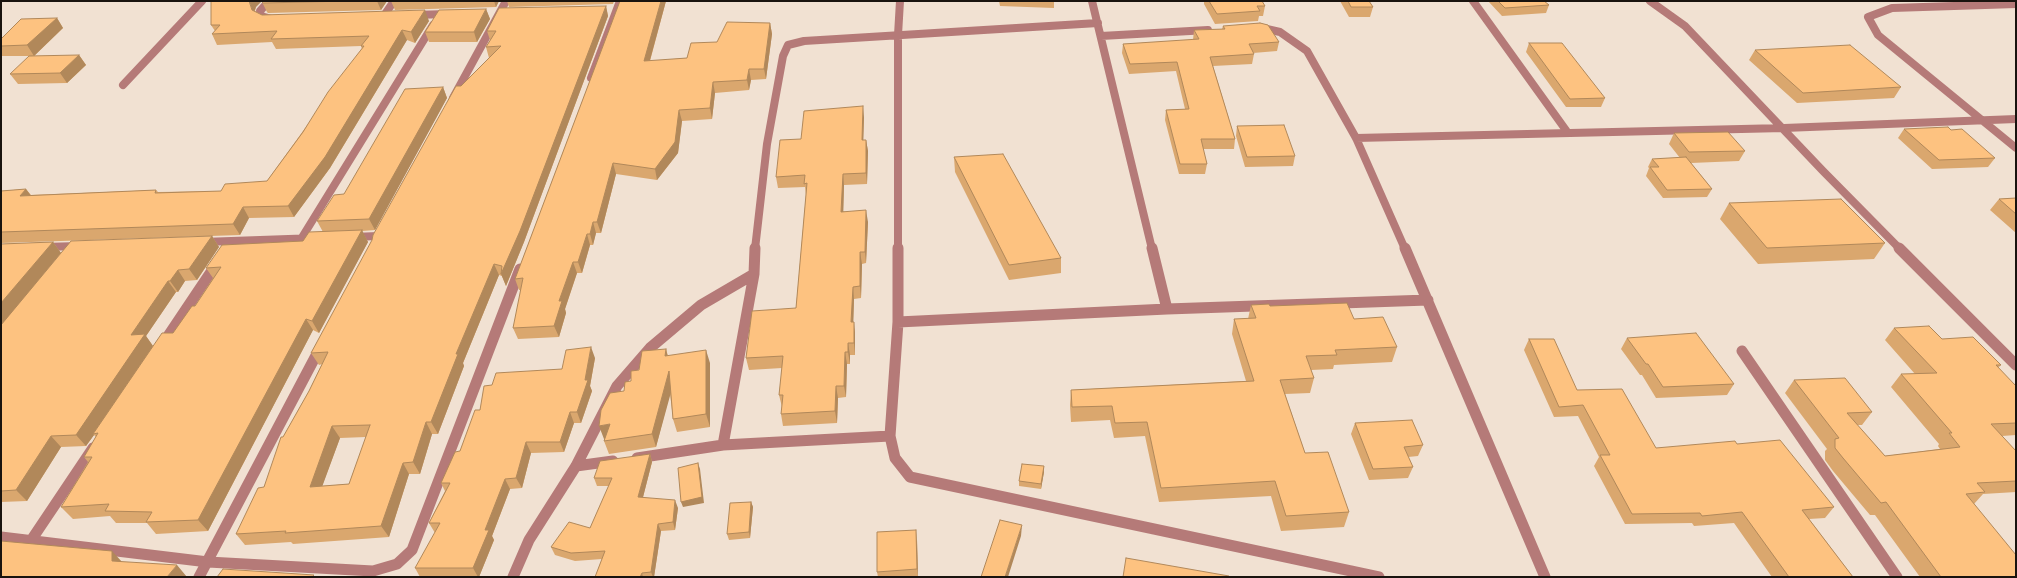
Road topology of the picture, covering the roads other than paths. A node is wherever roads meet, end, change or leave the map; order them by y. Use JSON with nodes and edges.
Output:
{"nodes":[{"id":1,"x":202,"y":1,"type":"edge"},
{"id":2,"x":269,"y":1,"type":"edge"},
{"id":3,"x":394,"y":1,"type":"edge"},
{"id":4,"x":506,"y":1,"type":"edge"},
{"id":5,"x":900,"y":1,"type":"edge"},
{"id":6,"x":1092,"y":1,"type":"edge"},
{"id":7,"x":1472,"y":1,"type":"edge"},
{"id":8,"x":1650,"y":1,"type":"edge"},
{"id":9,"x":2016,"y":4,"type":"edge"},
{"id":10,"x":615,"y":7,"type":"edge"},
{"id":11,"x":439,"y":14,"type":"junction"},
{"id":12,"x":454,"y":14,"type":"edge"},
{"id":13,"x":283,"y":19,"type":"edge"},
{"id":14,"x":1098,"y":23,"type":"junction"},
{"id":15,"x":1251,"y":28,"type":"edge"},
{"id":16,"x":1220,"y":29,"type":"edge"},
{"id":17,"x":898,"y":35,"type":"junction"},
{"id":18,"x":1101,"y":36,"type":"junction"},
{"id":19,"x":123,"y":85,"type":"dead end"},
{"id":20,"x":586,"y":91,"type":"edge"},
{"id":21,"x":446,"y":110,"type":"edge"},
{"id":22,"x":2016,"y":119,"type":"edge"},
{"id":23,"x":1981,"y":120,"type":"junction"},
{"id":24,"x":1784,"y":128,"type":"junction"},
{"id":25,"x":1568,"y":133,"type":"junction"},
{"id":26,"x":1356,"y":138,"type":"junction"},
{"id":27,"x":2016,"y":148,"type":"edge"},
{"id":28,"x":378,"y":236,"type":"edge"},
{"id":29,"x":324,"y":238,"type":"edge"},
{"id":30,"x":340,"y":238,"type":"edge"},
{"id":31,"x":301,"y":239,"type":"junction"},
{"id":32,"x":231,"y":242,"type":"junction"},
{"id":33,"x":192,"y":243,"type":"edge"},
{"id":34,"x":76,"y":246,"type":"junction"},
{"id":35,"x":91,"y":246,"type":"edge"},
{"id":36,"x":31,"y":248,"type":"edge"},
{"id":37,"x":66,"y":258,"type":"edge"},
{"id":38,"x":523,"y":260,"type":"edge"},
{"id":39,"x":754,"y":274,"type":"junction"},
{"id":40,"x":1428,"y":300,"type":"junction"},
{"id":41,"x":1167,"y":309,"type":"junction"},
{"id":42,"x":898,"y":322,"type":"junction"},
{"id":43,"x":326,"y":336,"type":"edge"},
{"id":44,"x":1742,"y":351,"type":"dead end"},
{"id":45,"x":156,"y":354,"type":"edge"},
{"id":46,"x":2016,"y":365,"type":"edge"},
{"id":47,"x":890,"y":436,"type":"junction"},
{"id":48,"x":98,"y":440,"type":"edge"},
{"id":49,"x":723,"y":445,"type":"junction"},
{"id":50,"x":576,"y":466,"type":"junction"},
{"id":51,"x":1,"y":537,"type":"edge"},
{"id":52,"x":32,"y":540,"type":"junction"},
{"id":53,"x":208,"y":562,"type":"junction"},
{"id":54,"x":199,"y":577,"type":"edge"},
{"id":55,"x":513,"y":577,"type":"edge"},
{"id":56,"x":1379,"y":577,"type":"edge"},
{"id":57,"x":1545,"y":577,"type":"edge"},
{"id":58,"x":1897,"y":577,"type":"edge"}],
"edges":[{"from":1,"to":19,"type":"street"},
{"from":2,"to":13,"type":"street"},
{"from":3,"to":11,"type":"street"},
{"from":4,"to":21,"type":"street"},
{"from":5,"to":17,"type":"street"},
{"from":6,"to":14,"type":"street"},
{"from":7,"to":25,"type":"street"},
{"from":8,"to":24,"type":"street"},
{"from":9,"to":23,"type":"street"},
{"from":10,"to":20,"type":"street"},
{"from":11,"to":12,"type":"street"},
{"from":11,"to":31,"type":"street"},
{"from":14,"to":17,"type":"street"},
{"from":14,"to":18,"type":"street"},
{"from":15,"to":26,"type":"street"},
{"from":16,"to":18,"type":"street"},
{"from":17,"to":39,"type":"street"},
{"from":17,"to":42,"type":"street"},
{"from":18,"to":41,"type":"street"},
{"from":22,"to":23,"type":"street"},
{"from":23,"to":24,"type":"street"},
{"from":23,"to":27,"type":"street"},
{"from":24,"to":25,"type":"street"},
{"from":24,"to":46,"type":"street"},
{"from":25,"to":26,"type":"street"},
{"from":26,"to":40,"type":"street"},
{"from":28,"to":30,"type":"street"},
{"from":29,"to":31,"type":"street"},
{"from":31,"to":32,"type":"street"},
{"from":32,"to":33,"type":"street"},
{"from":32,"to":45,"type":"street"},
{"from":34,"to":35,"type":"street"},
{"from":34,"to":36,"type":"street"},
{"from":34,"to":37,"type":"street"},
{"from":38,"to":53,"type":"street"},
{"from":39,"to":49,"type":"street"},
{"from":39,"to":50,"type":"street"},
{"from":40,"to":41,"type":"street"},
{"from":40,"to":57,"type":"street"},
{"from":41,"to":42,"type":"street"},
{"from":42,"to":47,"type":"street"},
{"from":43,"to":53,"type":"street"},
{"from":44,"to":58,"type":"street"},
{"from":47,"to":49,"type":"street"},
{"from":47,"to":56,"type":"street"},
{"from":48,"to":52,"type":"street"},
{"from":49,"to":50,"type":"street"},
{"from":50,"to":55,"type":"street"},
{"from":51,"to":52,"type":"street"},
{"from":52,"to":53,"type":"street"},
{"from":53,"to":54,"type":"street"}]}
